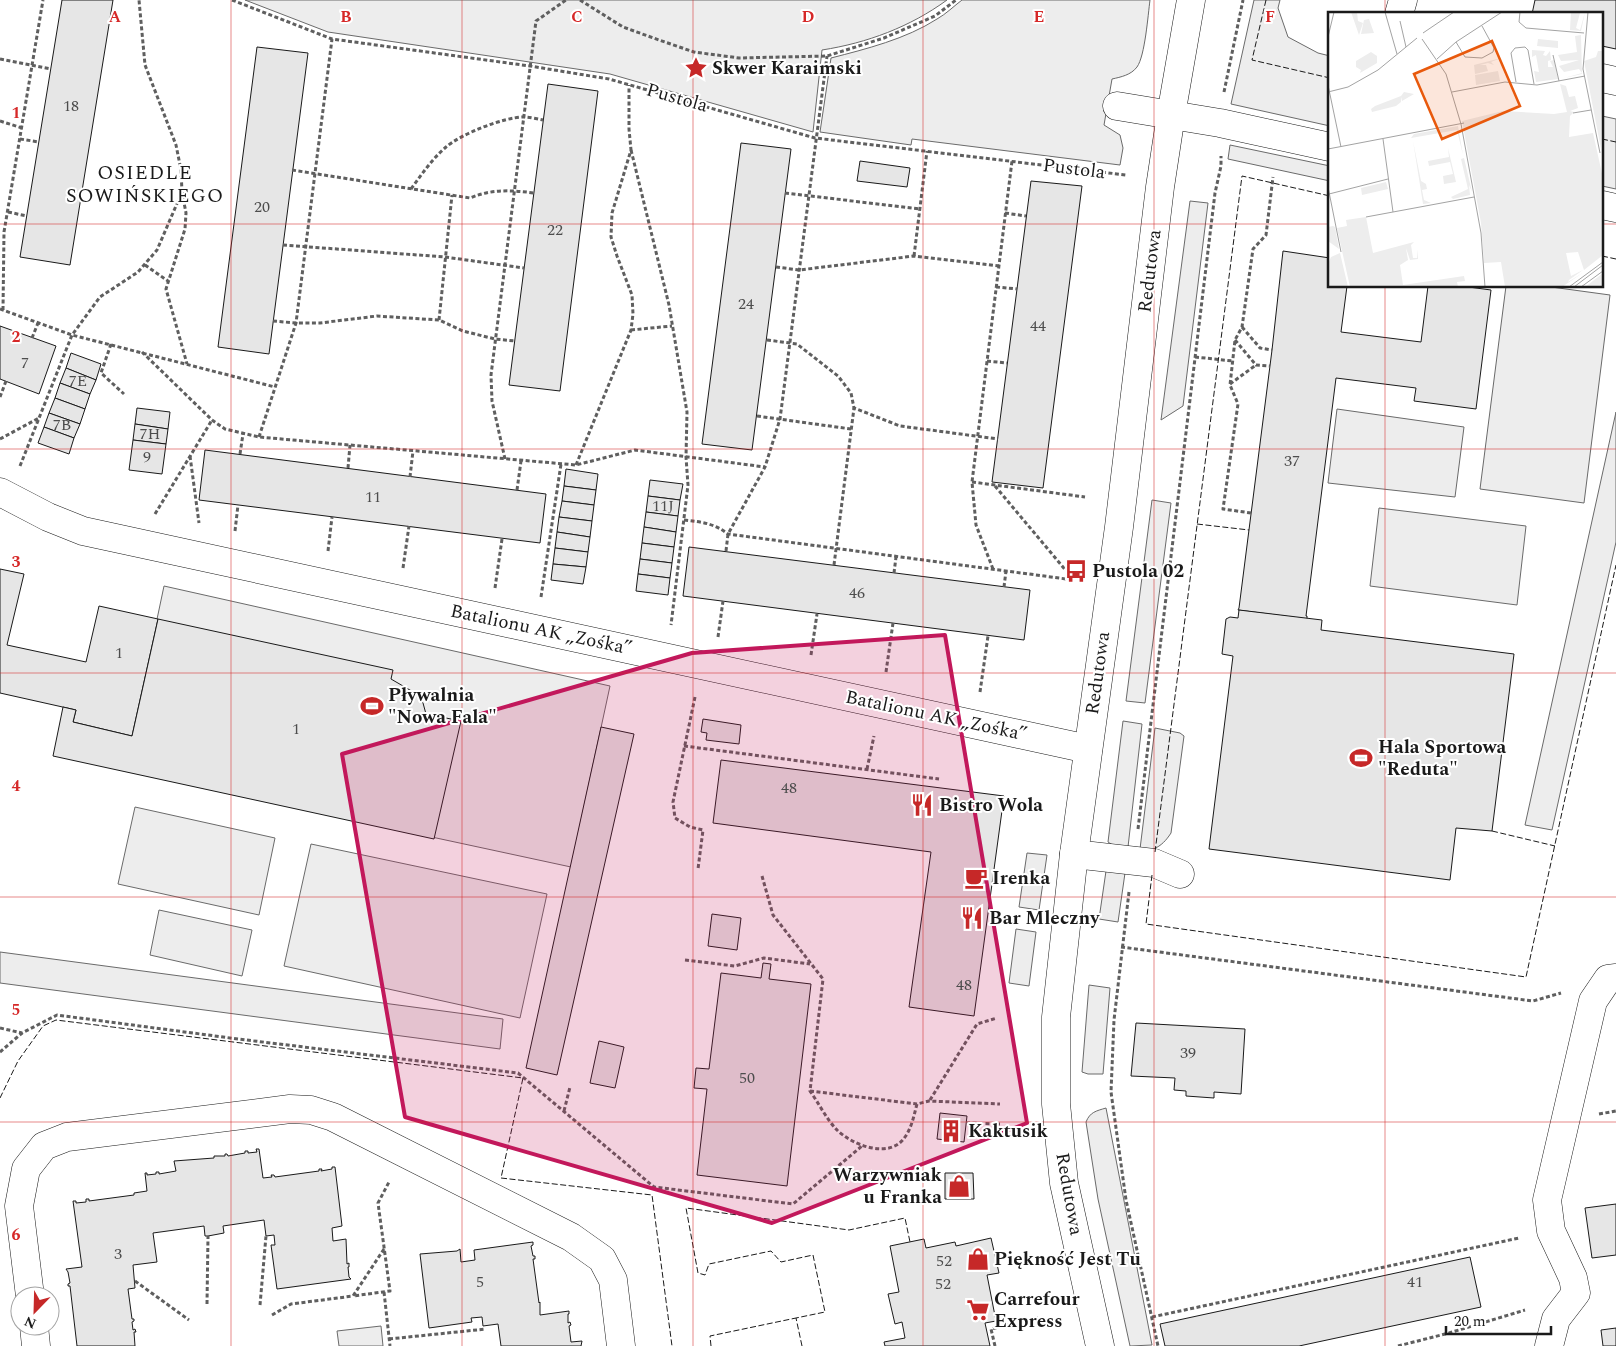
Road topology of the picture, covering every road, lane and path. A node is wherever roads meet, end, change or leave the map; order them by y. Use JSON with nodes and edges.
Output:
{"nodes":[{"id":1,"x":43,"y":0,"type":"edge"},
{"id":2,"x":139,"y":0,"type":"edge"},
{"id":3,"x":232,"y":0,"type":"edge"},
{"id":4,"x":566,"y":0,"type":"edge"},
{"id":5,"x":580,"y":0,"type":"edge"},
{"id":6,"x":956,"y":0,"type":"edge"},
{"id":7,"x":1191,"y":0,"type":"edge"},
{"id":8,"x":1243,"y":0,"type":"edge"},
{"id":9,"x":332,"y":39,"type":"junction"},
{"id":10,"x":827,"y":56,"type":"junction"},
{"id":11,"x":0,"y":59,"type":"edge"},
{"id":12,"x":32,"y":66,"type":"junction"},
{"id":13,"x":530,"y":66,"type":"junction"},
{"id":14,"x":51,"y":70,"type":"dead end"},
{"id":15,"x":629,"y":85,"type":"junction"},
{"id":16,"x":1117,"y":106,"type":"dead end"},
{"id":17,"x":1171,"y":115,"type":"junction"},
{"id":18,"x":524,"y":117,"type":"junction"},
{"id":19,"x":543,"y":120,"type":"dead end"},
{"id":20,"x":0,"y":121,"type":"edge"},
{"id":21,"x":1220,"y":123,"type":"junction"},
{"id":22,"x":22,"y":128,"type":"junction"},
{"id":23,"x":816,"y":138,"type":"junction"},
{"id":24,"x":20,"y":139,"type":"junction"},
{"id":25,"x":39,"y":142,"type":"dead end"},
{"id":26,"x":1328,"y":146,"type":"edge"},
{"id":27,"x":631,"y":150,"type":"junction"},
{"id":28,"x":927,"y":150,"type":"junction"},
{"id":29,"x":1012,"y":161,"type":"junction"},
{"id":30,"x":292,"y":170,"type":"dead end"},
{"id":31,"x":315,"y":173,"type":"junction"},
{"id":32,"x":1126,"y":175,"type":"dead end"},
{"id":33,"x":1273,"y":177,"type":"dead end"},
{"id":34,"x":412,"y":189,"type":"junction"},
{"id":35,"x":514,"y":190,"type":"junction"},
{"id":36,"x":182,"y":192,"type":"junction"},
{"id":37,"x":534,"y":193,"type":"dead end"},
{"id":38,"x":786,"y":193,"type":"dead end"},
{"id":39,"x":452,"y":195,"type":"junction"},
{"id":40,"x":808,"y":196,"type":"junction"},
{"id":41,"x":920,"y":210,"type":"junction"},
{"id":42,"x":8,"y":212,"type":"junction"},
{"id":43,"x":1005,"y":214,"type":"junction"},
{"id":44,"x":27,"y":216,"type":"dead end"},
{"id":45,"x":1026,"y":216,"type":"dead end"},
{"id":46,"x":283,"y":245,"type":"dead end"},
{"id":47,"x":306,"y":248,"type":"junction"},
{"id":48,"x":914,"y":256,"type":"junction"},
{"id":49,"x":445,"y":257,"type":"junction"},
{"id":50,"x":144,"y":265,"type":"junction"},
{"id":51,"x":505,"y":265,"type":"junction"},
{"id":52,"x":999,"y":266,"type":"junction"},
{"id":53,"x":776,"y":267,"type":"dead end"},
{"id":54,"x":524,"y":268,"type":"dead end"},
{"id":55,"x":799,"y":270,"type":"junction"},
{"id":56,"x":168,"y":281,"type":"junction"},
{"id":57,"x":996,"y":287,"type":"junction"},
{"id":58,"x":1017,"y":290,"type":"dead end"},
{"id":59,"x":1,"y":310,"type":"edge"},
{"id":60,"x":439,"y":320,"type":"junction"},
{"id":61,"x":273,"y":321,"type":"dead end"},
{"id":62,"x":38,"y":323,"type":"junction"},
{"id":63,"x":296,"y":323,"type":"junction"},
{"id":64,"x":672,"y":326,"type":"junction"},
{"id":65,"x":1242,"y":327,"type":"junction"},
{"id":66,"x":631,"y":330,"type":"junction"},
{"id":67,"x":72,"y":335,"type":"junction"},
{"id":68,"x":32,"y":338,"type":"dead end"},
{"id":69,"x":495,"y":339,"type":"junction"},
{"id":70,"x":766,"y":340,"type":"dead end"},
{"id":71,"x":1235,"y":340,"type":"junction"},
{"id":72,"x":515,"y":341,"type":"dead end"},
{"id":73,"x":790,"y":343,"type":"junction"},
{"id":74,"x":111,"y":344,"type":"junction"},
{"id":75,"x":1272,"y":350,"type":"dead end"},
{"id":76,"x":142,"y":352,"type":"junction"},
{"id":77,"x":1195,"y":357,"type":"junction"},
{"id":78,"x":987,"y":361,"type":"junction"},
{"id":79,"x":1232,"y":361,"type":"junction"},
{"id":80,"x":1008,"y":363,"type":"dead end"},
{"id":81,"x":187,"y":364,"type":"junction"},
{"id":82,"x":1256,"y":365,"type":"junction"},
{"id":83,"x":1270,"y":366,"type":"dead end"},
{"id":84,"x":6,"y":382,"type":"dead end"},
{"id":85,"x":1230,"y":385,"type":"junction"},
{"id":86,"x":275,"y":387,"type":"junction"},
{"id":87,"x":124,"y":394,"type":"dead end"},
{"id":88,"x":0,"y":397,"type":"edge"},
{"id":89,"x":854,"y":408,"type":"junction"},
{"id":90,"x":757,"y":416,"type":"dead end"},
{"id":91,"x":40,"y":417,"type":"junction"},
{"id":92,"x":212,"y":420,"type":"junction"},
{"id":93,"x":780,"y":420,"type":"junction"},
{"id":94,"x":851,"y":430,"type":"junction"},
{"id":95,"x":243,"y":434,"type":"junction"},
{"id":96,"x":978,"y":436,"type":"junction"},
{"id":97,"x":259,"y":438,"type":"junction"},
{"id":98,"x":0,"y":439,"type":"edge"},
{"id":99,"x":998,"y":439,"type":"dead end"},
{"id":100,"x":350,"y":445,"type":"junction"},
{"id":101,"x":413,"y":451,"type":"junction"},
{"id":102,"x":240,"y":454,"type":"dead end"},
{"id":103,"x":190,"y":456,"type":"junction"},
{"id":104,"x":686,"y":456,"type":"junction"},
{"id":105,"x":506,"y":459,"type":"junction"},
{"id":106,"x":522,"y":461,"type":"junction"},
{"id":107,"x":561,"y":464,"type":"junction"},
{"id":108,"x":576,"y":465,"type":"junction"},
{"id":109,"x":765,"y":467,"type":"junction"},
{"id":110,"x":348,"y":468,"type":"dead end"},
{"id":111,"x":19,"y":470,"type":"dead end"},
{"id":112,"x":410,"y":477,"type":"dead end"},
{"id":113,"x":972,"y":482,"type":"junction"},
{"id":114,"x":995,"y":486,"type":"junction"},
{"id":115,"x":517,"y":490,"type":"dead end"},
{"id":116,"x":0,"y":492,"type":"edge"},
{"id":117,"x":1085,"y":497,"type":"dead end"},
{"id":118,"x":238,"y":505,"type":"dead end"},
{"id":119,"x":1252,"y":513,"type":"dead end"},
{"id":120,"x":153,"y":516,"type":"dead end"},
{"id":121,"x":332,"y":517,"type":"dead end"},
{"id":122,"x":684,"y":520,"type":"junction"},
{"id":123,"x":200,"y":526,"type":"dead end"},
{"id":124,"x":409,"y":526,"type":"dead end"},
{"id":125,"x":234,"y":534,"type":"dead end"},
{"id":126,"x":728,"y":534,"type":"junction"},
{"id":127,"x":502,"y":539,"type":"dead end"},
{"id":128,"x":836,"y":549,"type":"junction"},
{"id":129,"x":726,"y":552,"type":"dead end"},
{"id":130,"x":327,"y":554,"type":"dead end"},
{"id":131,"x":896,"y":556,"type":"junction"},
{"id":132,"x":834,"y":565,"type":"dead end"},
{"id":133,"x":993,"y":569,"type":"junction"},
{"id":134,"x":403,"y":570,"type":"dead end"},
{"id":135,"x":1006,"y":571,"type":"junction"},
{"id":136,"x":894,"y":573,"type":"dead end"},
{"id":137,"x":1004,"y":587,"type":"dead end"},
{"id":138,"x":495,"y":590,"type":"dead end"},
{"id":139,"x":541,"y":600,"type":"dead end"},
{"id":140,"x":723,"y":601,"type":"dead end"},
{"id":141,"x":817,"y":614,"type":"dead end"},
{"id":142,"x":893,"y":623,"type":"dead end"},
{"id":143,"x":671,"y":628,"type":"dead end"},
{"id":144,"x":988,"y":636,"type":"dead end"},
{"id":145,"x":718,"y":638,"type":"dead end"},
{"id":146,"x":811,"y":658,"type":"dead end"},
{"id":147,"x":886,"y":675,"type":"dead end"},
{"id":148,"x":980,"y":695,"type":"dead end"},
{"id":149,"x":695,"y":696,"type":"dead end"},
{"id":150,"x":874,"y":736,"type":"dead end"},
{"id":151,"x":684,"y":746,"type":"junction"},
{"id":152,"x":1088,"y":749,"type":"junction"},
{"id":153,"x":867,"y":769,"type":"junction"},
{"id":154,"x":939,"y":779,"type":"dead end"},
{"id":155,"x":1074,"y":854,"type":"junction"},
{"id":156,"x":1134,"y":860,"type":"junction"},
{"id":157,"x":698,"y":869,"type":"dead end"},
{"id":158,"x":1180,"y":874,"type":"dead end"},
{"id":159,"x":762,"y":876,"type":"dead end"},
{"id":160,"x":1122,"y":947,"type":"junction"},
{"id":161,"x":685,"y":960,"type":"dead end"},
{"id":162,"x":811,"y":964,"type":"junction"},
{"id":163,"x":1616,"y":978,"type":"edge"},
{"id":164,"x":1561,"y":993,"type":"dead end"},
{"id":165,"x":996,"y":1018,"type":"dead end"},
{"id":166,"x":0,"y":1028,"type":"edge"},
{"id":167,"x":22,"y":1032,"type":"junction"},
{"id":168,"x":0,"y":1052,"type":"edge"},
{"id":169,"x":570,"y":1087,"type":"dead end"},
{"id":170,"x":810,"y":1091,"type":"junction"},
{"id":171,"x":929,"y":1101,"type":"junction"},
{"id":172,"x":917,"y":1104,"type":"junction"},
{"id":173,"x":1000,"y":1104,"type":"dead end"},
{"id":174,"x":564,"y":1111,"type":"junction"},
{"id":175,"x":966,"y":1123,"type":"dead end"},
{"id":176,"x":1000,"y":1124,"type":"dead end"},
{"id":177,"x":862,"y":1146,"type":"junction"},
{"id":178,"x":384,"y":1191,"type":"dead end"},
{"id":179,"x":1552,"y":1231,"type":"junction"},
{"id":180,"x":208,"y":1236,"type":"dead end"},
{"id":181,"x":266,"y":1236,"type":"dead end"},
{"id":182,"x":384,"y":1249,"type":"junction"},
{"id":183,"x":134,"y":1281,"type":"dead end"},
{"id":184,"x":29,"y":1286,"type":"edge"},
{"id":185,"x":384,"y":1292,"type":"junction"},
{"id":186,"x":1576,"y":1293,"type":"junction"},
{"id":187,"x":353,"y":1296,"type":"junction"},
{"id":188,"x":207,"y":1304,"type":"dead end"},
{"id":189,"x":260,"y":1305,"type":"dead end"},
{"id":190,"x":272,"y":1315,"type":"dead end"},
{"id":191,"x":1152,"y":1317,"type":"junction"},
{"id":192,"x":1038,"y":1318,"type":"dead end"},
{"id":193,"x":189,"y":1320,"type":"dead end"},
{"id":194,"x":486,"y":1329,"type":"dead end"},
{"id":195,"x":389,"y":1339,"type":"junction"},
{"id":196,"x":390,"y":1346,"type":"edge"},
{"id":197,"x":621,"y":1346,"type":"edge"},
{"id":198,"x":995,"y":1346,"type":"edge"},
{"id":199,"x":1100,"y":1346,"type":"edge"},
{"id":200,"x":1158,"y":1346,"type":"edge"},
{"id":201,"x":1399,"y":1346,"type":"edge"},
{"id":202,"x":1549,"y":1346,"type":"edge"}],
"edges":[{"from":1,"to":12,"type":"path"},
{"from":2,"to":36,"type":"path"},
{"from":3,"to":9,"type":"path","name":"Pustola"},
{"from":4,"to":13,"type":"path"},
{"from":5,"to":10,"type":"path"},
{"from":6,"to":10,"type":"path"},
{"from":7,"to":17,"type":"street","name":"Redutowa"},
{"from":8,"to":21,"type":"path"},
{"from":9,"to":13,"type":"path","name":"Pustola"},
{"from":9,"to":31,"type":"path"},
{"from":10,"to":23,"type":"path"},
{"from":11,"to":12,"type":"path"},
{"from":12,"to":14,"type":"path"},
{"from":12,"to":22,"type":"path"},
{"from":13,"to":15,"type":"path","name":"Pustola"},
{"from":13,"to":18,"type":"path"},
{"from":15,"to":23,"type":"path","name":"Pustola"},
{"from":15,"to":27,"type":"path"},
{"from":16,"to":17,"type":"street"},
{"from":17,"to":21,"type":"street"},
{"from":17,"to":152,"type":"street","name":"Redutowa"},
{"from":18,"to":19,"type":"path"},
{"from":18,"to":34,"type":"path"},
{"from":18,"to":35,"type":"path"},
{"from":20,"to":22,"type":"path"},
{"from":21,"to":26,"type":"street"},
{"from":21,"to":77,"type":"path"},
{"from":22,"to":24,"type":"path"},
{"from":23,"to":28,"type":"path","name":"Pustola"},
{"from":23,"to":40,"type":"path"},
{"from":24,"to":25,"type":"path"},
{"from":24,"to":42,"type":"path"},
{"from":27,"to":64,"type":"path"},
{"from":27,"to":66,"type":"path"},
{"from":28,"to":29,"type":"path","name":"Pustola"},
{"from":28,"to":41,"type":"path"},
{"from":29,"to":32,"type":"path","name":"Pustola"},
{"from":29,"to":43,"type":"path"},
{"from":30,"to":31,"type":"path"},
{"from":31,"to":34,"type":"path"},
{"from":31,"to":47,"type":"path"},
{"from":33,"to":65,"type":"path"},
{"from":34,"to":39,"type":"path"},
{"from":35,"to":37,"type":"path"},
{"from":35,"to":39,"type":"path"},
{"from":35,"to":51,"type":"path"},
{"from":36,"to":50,"type":"path"},
{"from":36,"to":56,"type":"path"},
{"from":38,"to":40,"type":"path"},
{"from":39,"to":49,"type":"path"},
{"from":40,"to":41,"type":"path"},
{"from":40,"to":55,"type":"path"},
{"from":41,"to":48,"type":"path"},
{"from":42,"to":44,"type":"path"},
{"from":42,"to":59,"type":"path"},
{"from":43,"to":45,"type":"path"},
{"from":43,"to":52,"type":"path"},
{"from":46,"to":47,"type":"path"},
{"from":47,"to":49,"type":"path"},
{"from":47,"to":63,"type":"path"},
{"from":48,"to":52,"type":"path"},
{"from":48,"to":55,"type":"path"},
{"from":49,"to":51,"type":"path"},
{"from":49,"to":60,"type":"path"},
{"from":50,"to":56,"type":"path"},
{"from":50,"to":67,"type":"path"},
{"from":51,"to":54,"type":"path"},
{"from":51,"to":69,"type":"path"},
{"from":52,"to":57,"type":"path"},
{"from":53,"to":55,"type":"path"},
{"from":55,"to":73,"type":"path"},
{"from":56,"to":81,"type":"path"},
{"from":57,"to":58,"type":"path"},
{"from":57,"to":78,"type":"path"},
{"from":59,"to":62,"type":"path"},
{"from":60,"to":63,"type":"path"},
{"from":60,"to":69,"type":"path"},
{"from":61,"to":63,"type":"path"},
{"from":62,"to":67,"type":"path"},
{"from":62,"to":68,"type":"path"},
{"from":63,"to":86,"type":"path"},
{"from":64,"to":66,"type":"path"},
{"from":64,"to":104,"type":"path"},
{"from":65,"to":71,"type":"path"},
{"from":65,"to":75,"type":"path"},
{"from":66,"to":108,"type":"path"},
{"from":67,"to":74,"type":"path"},
{"from":67,"to":91,"type":"path"},
{"from":69,"to":72,"type":"path"},
{"from":69,"to":105,"type":"path"},
{"from":70,"to":73,"type":"path"},
{"from":71,"to":79,"type":"path"},
{"from":71,"to":82,"type":"path"},
{"from":73,"to":89,"type":"path"},
{"from":73,"to":93,"type":"path"},
{"from":74,"to":76,"type":"path"},
{"from":74,"to":87,"type":"path"},
{"from":76,"to":81,"type":"path"},
{"from":76,"to":92,"type":"path"},
{"from":77,"to":79,"type":"path"},
{"from":77,"to":156,"type":"path"},
{"from":78,"to":80,"type":"path"},
{"from":78,"to":96,"type":"path"},
{"from":79,"to":85,"type":"path"},
{"from":81,"to":86,"type":"path"},
{"from":82,"to":83,"type":"path"},
{"from":82,"to":85,"type":"path"},
{"from":84,"to":88,"type":"path"},
{"from":85,"to":119,"type":"path"},
{"from":86,"to":97,"type":"path"},
{"from":89,"to":94,"type":"path"},
{"from":89,"to":96,"type":"path"},
{"from":90,"to":93,"type":"path"},
{"from":91,"to":98,"type":"path"},
{"from":91,"to":111,"type":"path"},
{"from":92,"to":95,"type":"path"},
{"from":92,"to":103,"type":"path"},
{"from":93,"to":94,"type":"path"},
{"from":93,"to":109,"type":"path"},
{"from":94,"to":128,"type":"path"},
{"from":95,"to":97,"type":"path"},
{"from":95,"to":102,"type":"path"},
{"from":96,"to":99,"type":"path"},
{"from":96,"to":113,"type":"path"},
{"from":97,"to":100,"type":"path"},
{"from":100,"to":101,"type":"path"},
{"from":100,"to":110,"type":"path"},
{"from":101,"to":105,"type":"path"},
{"from":101,"to":112,"type":"path"},
{"from":103,"to":120,"type":"path"},
{"from":103,"to":123,"type":"path"},
{"from":104,"to":108,"type":"path"},
{"from":104,"to":109,"type":"path"},
{"from":104,"to":122,"type":"path"},
{"from":105,"to":106,"type":"path"},
{"from":106,"to":107,"type":"path"},
{"from":106,"to":115,"type":"path"},
{"from":107,"to":108,"type":"path"},
{"from":107,"to":139,"type":"path"},
{"from":109,"to":126,"type":"path"},
{"from":113,"to":114,"type":"path"},
{"from":113,"to":133,"type":"path"},
{"from":114,"to":117,"type":"path"},
{"from":114,"to":135,"type":"path"},
{"from":116,"to":152,"type":"street","name":"Batalionu AK „Zośka”"},
{"from":118,"to":125,"type":"path"},
{"from":121,"to":130,"type":"path"},
{"from":122,"to":126,"type":"path"},
{"from":122,"to":143,"type":"path"},
{"from":124,"to":134,"type":"path"},
{"from":126,"to":128,"type":"path"},
{"from":126,"to":129,"type":"path"},
{"from":127,"to":138,"type":"path"},
{"from":128,"to":131,"type":"path"},
{"from":128,"to":132,"type":"path"},
{"from":131,"to":133,"type":"path"},
{"from":131,"to":136,"type":"path"},
{"from":133,"to":135,"type":"path"},
{"from":135,"to":137,"type":"path"},
{"from":140,"to":145,"type":"path"},
{"from":141,"to":146,"type":"path"},
{"from":142,"to":147,"type":"path"},
{"from":144,"to":148,"type":"path"},
{"from":149,"to":151,"type":"path"},
{"from":150,"to":153,"type":"path"},
{"from":151,"to":153,"type":"path"},
{"from":151,"to":157,"type":"path"},
{"from":152,"to":155,"type":"street","name":"Redutowa"},
{"from":153,"to":154,"type":"path"},
{"from":155,"to":156,"type":"street"},
{"from":155,"to":199,"type":"street","name":"Redutowa"},
{"from":156,"to":158,"type":"street"},
{"from":156,"to":160,"type":"path"},
{"from":159,"to":162,"type":"path"},
{"from":160,"to":164,"type":"path"},
{"from":160,"to":191,"type":"path"},
{"from":161,"to":162,"type":"path"},
{"from":162,"to":170,"type":"path"},
{"from":163,"to":179,"type":"street"},
{"from":165,"to":171,"type":"path"},
{"from":166,"to":167,"type":"path"},
{"from":167,"to":168,"type":"path"},
{"from":167,"to":174,"type":"path"},
{"from":169,"to":174,"type":"path"},
{"from":170,"to":172,"type":"path"},
{"from":170,"to":177,"type":"path"},
{"from":171,"to":172,"type":"path"},
{"from":171,"to":173,"type":"path"},
{"from":172,"to":177,"type":"path"},
{"from":174,"to":177,"type":"path"},
{"from":175,"to":176,"type":"path"},
{"from":178,"to":182,"type":"path"},
{"from":179,"to":186,"type":"street"},
{"from":179,"to":191,"type":"path"},
{"from":180,"to":188,"type":"path"},
{"from":181,"to":189,"type":"path"},
{"from":182,"to":185,"type":"path"},
{"from":182,"to":187,"type":"path"},
{"from":183,"to":193,"type":"path"},
{"from":184,"to":197,"type":"street"},
{"from":185,"to":187,"type":"path"},
{"from":185,"to":195,"type":"path"},
{"from":186,"to":201,"type":"path"},
{"from":186,"to":202,"type":"street"},
{"from":187,"to":190,"type":"path"},
{"from":191,"to":200,"type":"path"},
{"from":192,"to":198,"type":"path"},
{"from":194,"to":195,"type":"path"},
{"from":195,"to":196,"type":"path"}]}
